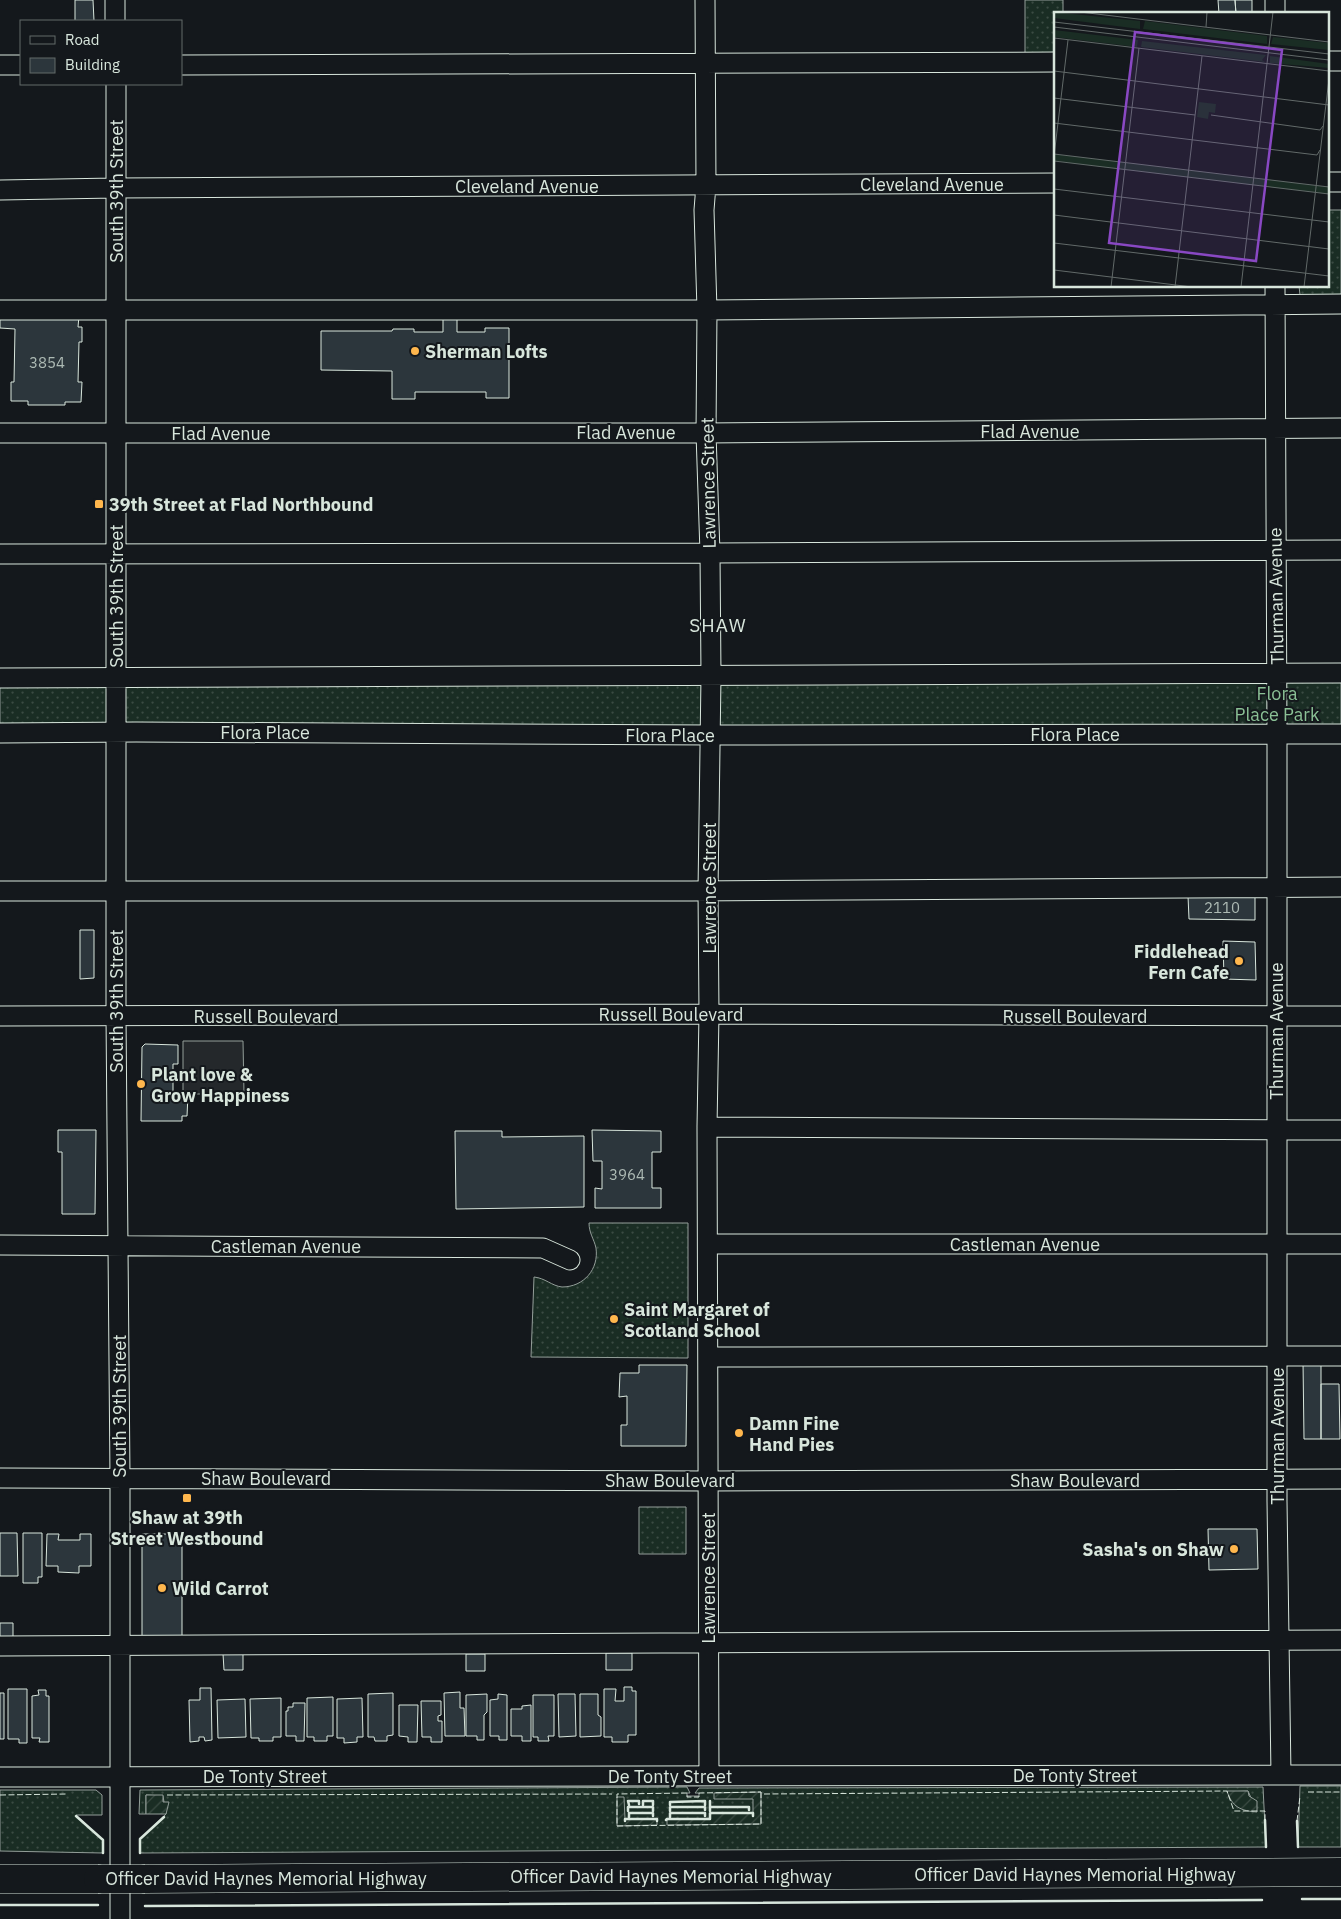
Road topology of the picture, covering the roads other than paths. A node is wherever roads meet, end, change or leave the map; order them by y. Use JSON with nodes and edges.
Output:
{"nodes":[{"id":1,"x":114,"y":0,"type":"edge"},
{"id":2,"x":705,"y":0,"type":"edge"},
{"id":3,"x":115,"y":20,"type":"edge"},
{"id":4,"x":1328,"y":61,"type":"edge"},
{"id":5,"x":1341,"y":61,"type":"edge"},
{"id":6,"x":1054,"y":62,"type":"edge"},
{"id":7,"x":706,"y":64,"type":"junction"},
{"id":8,"x":0,"y":65,"type":"edge"},
{"id":9,"x":20,"y":65,"type":"edge"},
{"id":10,"x":182,"y":65,"type":"edge"},
{"id":11,"x":116,"y":85,"type":"edge"},
{"id":12,"x":1328,"y":182,"type":"edge"},
{"id":13,"x":1341,"y":182,"type":"edge"},
{"id":14,"x":1054,"y":183,"type":"edge"},
{"id":15,"x":706,"y":186,"type":"junction"},
{"id":16,"x":115,"y":188,"type":"junction"},
{"id":17,"x":0,"y":190,"type":"edge"},
{"id":18,"x":1275,"y":295,"type":"edge"},
{"id":19,"x":1341,"y":304,"type":"edge"},
{"id":20,"x":0,"y":310,"type":"edge"},
{"id":21,"x":116,"y":310,"type":"junction"},
{"id":22,"x":707,"y":310,"type":"junction"},
{"id":23,"x":1341,"y":428,"type":"edge"},
{"id":24,"x":1275,"y":429,"type":"junction"},
{"id":25,"x":706,"y":432,"type":"junction"},
{"id":26,"x":0,"y":433,"type":"edge"},
{"id":27,"x":116,"y":433,"type":"junction"},
{"id":28,"x":1341,"y":550,"type":"edge"},
{"id":29,"x":1275,"y":551,"type":"junction"},
{"id":30,"x":710,"y":553,"type":"junction"},
{"id":31,"x":0,"y":554,"type":"edge"},
{"id":32,"x":116,"y":554,"type":"junction"},
{"id":33,"x":1277,"y":673,"type":"junction"},
{"id":34,"x":1341,"y":673,"type":"edge"},
{"id":35,"x":711,"y":676,"type":"junction"},
{"id":36,"x":0,"y":678,"type":"edge"},
{"id":37,"x":116,"y":678,"type":"junction"},
{"id":38,"x":116,"y":732,"type":"junction"},
{"id":39,"x":0,"y":733,"type":"edge"},
{"id":40,"x":1277,"y":734,"type":"junction"},
{"id":41,"x":1341,"y":734,"type":"edge"},
{"id":42,"x":710,"y":735,"type":"junction"},
{"id":43,"x":1341,"y":887,"type":"edge"},
{"id":44,"x":1276,"y":888,"type":"junction"},
{"id":45,"x":116,"y":891,"type":"junction"},
{"id":46,"x":708,"y":891,"type":"junction"},
{"id":47,"x":0,"y":892,"type":"edge"},
{"id":48,"x":709,"y":1014,"type":"junction"},
{"id":49,"x":0,"y":1016,"type":"edge"},
{"id":50,"x":116,"y":1016,"type":"junction"},
{"id":51,"x":1276,"y":1016,"type":"junction"},
{"id":52,"x":1341,"y":1016,"type":"edge"},
{"id":53,"x":707,"y":1127,"type":"junction"},
{"id":54,"x":1341,"y":1130,"type":"edge"},
{"id":55,"x":1276,"y":1131,"type":"junction"},
{"id":56,"x":118,"y":1244,"type":"junction"},
{"id":57,"x":708,"y":1244,"type":"junction"},
{"id":58,"x":1276,"y":1244,"type":"junction"},
{"id":59,"x":1341,"y":1244,"type":"edge"},
{"id":60,"x":0,"y":1245,"type":"edge"},
{"id":61,"x":570,"y":1260,"type":"dead end"},
{"id":62,"x":1277,"y":1356,"type":"junction"},
{"id":63,"x":1341,"y":1356,"type":"edge"},
{"id":64,"x":708,"y":1357,"type":"junction"},
{"id":65,"x":0,"y":1478,"type":"edge"},
{"id":66,"x":120,"y":1478,"type":"junction"},
{"id":67,"x":1341,"y":1479,"type":"edge"},
{"id":68,"x":708,"y":1480,"type":"junction"},
{"id":69,"x":1277,"y":1480,"type":"junction"},
{"id":70,"x":1280,"y":1640,"type":"junction"},
{"id":71,"x":1341,"y":1640,"type":"edge"},
{"id":72,"x":708,"y":1644,"type":"junction"},
{"id":73,"x":0,"y":1646,"type":"edge"},
{"id":74,"x":120,"y":1646,"type":"junction"},
{"id":75,"x":1281,"y":1775,"type":"junction"},
{"id":76,"x":1341,"y":1775,"type":"edge"},
{"id":77,"x":120,"y":1776,"type":"junction"},
{"id":78,"x":709,"y":1776,"type":"junction"},
{"id":79,"x":0,"y":1777,"type":"edge"},
{"id":80,"x":1341,"y":1872,"type":"edge"},
{"id":81,"x":0,"y":1880,"type":"edge"},
{"id":82,"x":120,"y":1919,"type":"edge"}],
"edges":[{"from":1,"to":3,"type":"street"},
{"from":2,"to":7,"type":"street","name":"Lawrence Street"},
{"from":4,"to":5,"type":"street"},
{"from":6,"to":7,"type":"street"},
{"from":7,"to":10,"type":"street"},
{"from":7,"to":15,"type":"street","name":"Lawrence Street"},
{"from":8,"to":9,"type":"street"},
{"from":11,"to":16,"type":"street","name":"South 39th Street"},
{"from":12,"to":13,"type":"street"},
{"from":14,"to":15,"type":"street","name":"Cleveland Avenue"},
{"from":15,"to":16,"type":"street","name":"Cleveland Avenue"},
{"from":15,"to":22,"type":"street","name":"Lawrence Street"},
{"from":16,"to":17,"type":"street","name":"Cleveland Avenue"},
{"from":16,"to":21,"type":"street","name":"South 39th Street"},
{"from":18,"to":19,"type":"street"},
{"from":18,"to":22,"type":"street"},
{"from":18,"to":24,"type":"street","name":"Thurman Avenue"},
{"from":20,"to":21,"type":"street"},
{"from":21,"to":22,"type":"street"},
{"from":21,"to":27,"type":"street","name":"South 39th Street"},
{"from":22,"to":25,"type":"street","name":"Lawrence Street"},
{"from":23,"to":24,"type":"street","name":"Flad Avenue"},
{"from":24,"to":25,"type":"street","name":"Flad Avenue"},
{"from":24,"to":29,"type":"street","name":"Thurman Avenue"},
{"from":25,"to":27,"type":"street","name":"Flad Avenue"},
{"from":25,"to":30,"type":"street","name":"Lawrence Street"},
{"from":26,"to":27,"type":"street","name":"Flad Avenue"},
{"from":27,"to":32,"type":"street","name":"South 39th Street"},
{"from":28,"to":29,"type":"street"},
{"from":29,"to":30,"type":"street"},
{"from":29,"to":33,"type":"street","name":"Thurman Avenue"},
{"from":30,"to":32,"type":"street"},
{"from":30,"to":35,"type":"street","name":"Lawrence Street"},
{"from":31,"to":32,"type":"street"},
{"from":32,"to":37,"type":"street","name":"South 39th Street"},
{"from":33,"to":34,"type":"street"},
{"from":33,"to":35,"type":"street"},
{"from":33,"to":40,"type":"street","name":"Thurman Avenue"},
{"from":35,"to":37,"type":"street"},
{"from":35,"to":42,"type":"street","name":"Lawrence Street"},
{"from":36,"to":37,"type":"street"},
{"from":37,"to":38,"type":"street","name":"South 39th Street"},
{"from":38,"to":39,"type":"street","name":"Flora Place"},
{"from":38,"to":42,"type":"street","name":"Flora Place"},
{"from":38,"to":45,"type":"street","name":"South 39th Street"},
{"from":40,"to":41,"type":"street","name":"Flora Place"},
{"from":40,"to":42,"type":"street","name":"Flora Place"},
{"from":40,"to":44,"type":"street","name":"Thurman Avenue"},
{"from":42,"to":46,"type":"street","name":"Lawrence Street"},
{"from":43,"to":44,"type":"street"},
{"from":44,"to":46,"type":"street"},
{"from":44,"to":51,"type":"street","name":"Thurman Avenue"},
{"from":45,"to":46,"type":"street"},
{"from":45,"to":47,"type":"street"},
{"from":45,"to":50,"type":"street","name":"South 39th Street"},
{"from":46,"to":48,"type":"street","name":"Lawrence Street"},
{"from":48,"to":50,"type":"street","name":"Russell Boulevard"},
{"from":48,"to":51,"type":"street","name":"Russell Boulevard"},
{"from":48,"to":53,"type":"street","name":"Lawrence Street"},
{"from":49,"to":50,"type":"street","name":"Russell Boulevard"},
{"from":50,"to":56,"type":"street","name":"South 39th Street"},
{"from":51,"to":52,"type":"street","name":"Russell Boulevard"},
{"from":51,"to":55,"type":"street","name":"Thurman Avenue"},
{"from":53,"to":55,"type":"street"},
{"from":53,"to":57,"type":"street","name":"Lawrence Street"},
{"from":54,"to":55,"type":"street"},
{"from":55,"to":58,"type":"street","name":"Thurman Avenue"},
{"from":56,"to":60,"type":"street","name":"Castleman Avenue"},
{"from":56,"to":61,"type":"street","name":"Castleman Avenue"},
{"from":56,"to":66,"type":"street","name":"South 39th Street"},
{"from":57,"to":58,"type":"street","name":"Castleman Avenue"},
{"from":57,"to":64,"type":"street","name":"Lawrence Street"},
{"from":58,"to":59,"type":"street","name":"Castleman Avenue"},
{"from":58,"to":62,"type":"street","name":"Thurman Avenue"},
{"from":62,"to":63,"type":"street"},
{"from":62,"to":64,"type":"street"},
{"from":62,"to":69,"type":"street","name":"Thurman Avenue"},
{"from":64,"to":68,"type":"street","name":"Lawrence Street"},
{"from":65,"to":66,"type":"street","name":"Shaw Boulevard"},
{"from":66,"to":68,"type":"street","name":"Shaw Boulevard"},
{"from":66,"to":74,"type":"street","name":"South 39th Street"},
{"from":67,"to":69,"type":"street","name":"Shaw Boulevard"},
{"from":68,"to":69,"type":"street","name":"Shaw Boulevard"},
{"from":68,"to":72,"type":"street","name":"Lawrence Street"},
{"from":69,"to":70,"type":"street","name":"Thurman Avenue"},
{"from":70,"to":71,"type":"street"},
{"from":70,"to":72,"type":"street"},
{"from":70,"to":75,"type":"street","name":"Thurman Avenue"},
{"from":72,"to":74,"type":"street"},
{"from":72,"to":78,"type":"street","name":"Lawrence Street"},
{"from":73,"to":74,"type":"street"},
{"from":74,"to":77,"type":"street","name":"South 39th Street"},
{"from":75,"to":76,"type":"street","name":"De Tonty Street"},
{"from":75,"to":78,"type":"street","name":"De Tonty Street"},
{"from":77,"to":78,"type":"street","name":"De Tonty Street"},
{"from":77,"to":79,"type":"street","name":"De Tonty Street"},
{"from":77,"to":82,"type":"street","name":"South 39th Street"},
{"from":80,"to":81,"type":"highway","name":"Officer David Haynes Memorial Highway","bridge":true}]}
